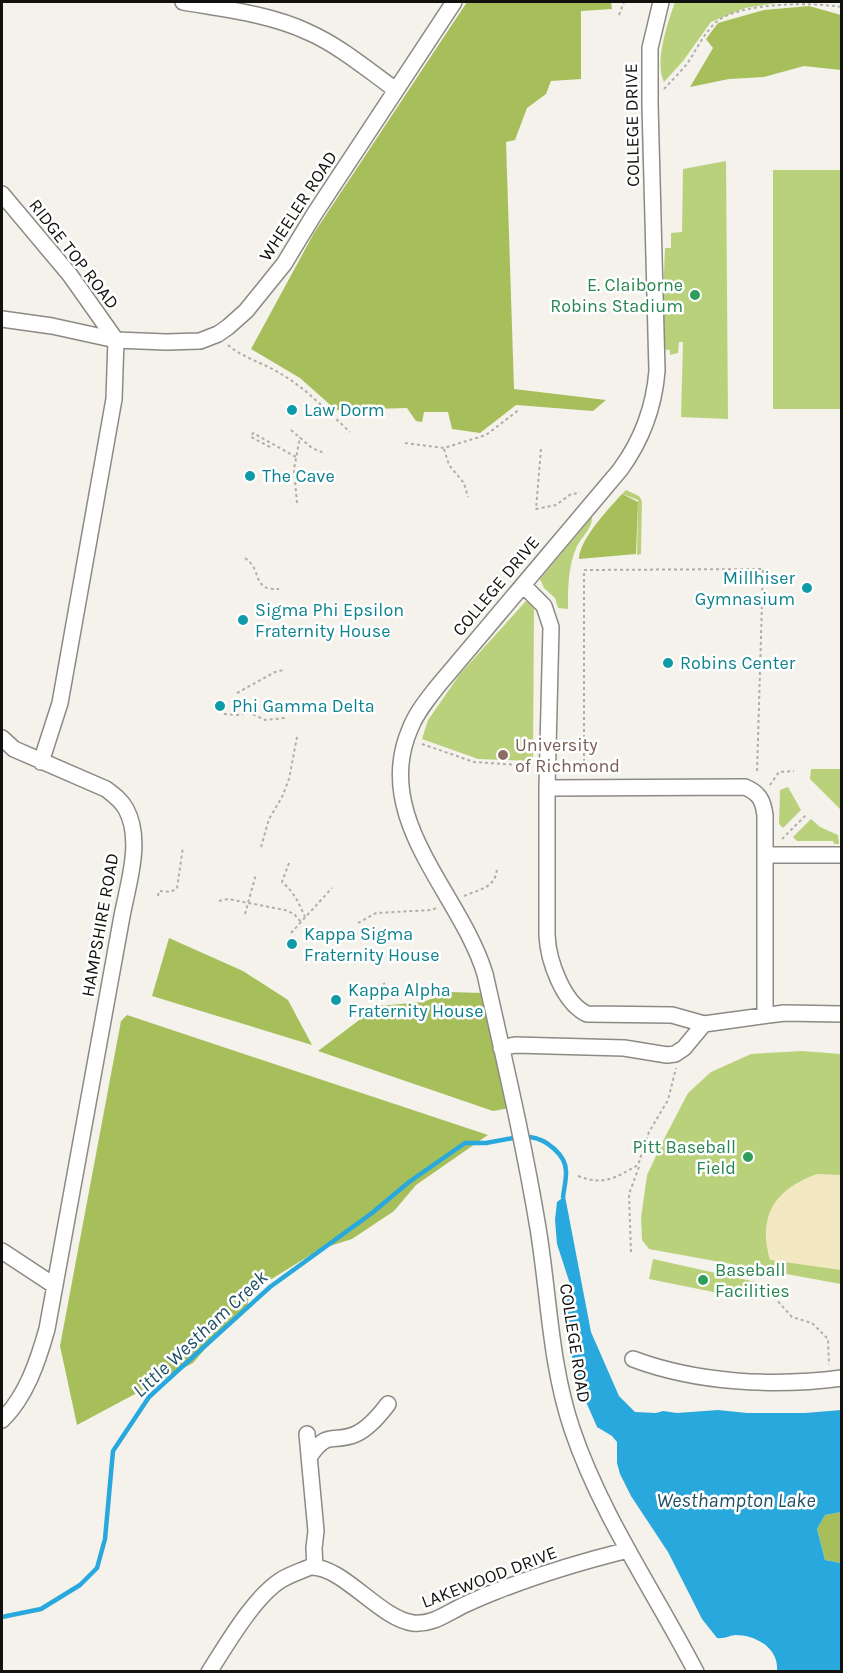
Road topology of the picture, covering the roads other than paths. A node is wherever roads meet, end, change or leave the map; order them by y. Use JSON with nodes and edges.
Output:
{"nodes":[{"id":1,"x":183,"y":2,"type":"edge"},
{"id":2,"x":454,"y":2,"type":"edge"},
{"id":3,"x":661,"y":2,"type":"edge"},
{"id":4,"x":396,"y":90,"type":"junction"},
{"id":5,"x":2,"y":194,"type":"edge"},
{"id":6,"x":2,"y":319,"type":"edge"},
{"id":7,"x":116,"y":340,"type":"junction"},
{"id":8,"x":523,"y":585,"type":"junction"},
{"id":9,"x":2,"y":738,"type":"edge"},
{"id":10,"x":40,"y":762,"type":"junction"},
{"id":11,"x":547,"y":788,"type":"junction"},
{"id":12,"x":765,"y":855,"type":"junction"},
{"id":13,"x":842,"y":855,"type":"edge"},
{"id":14,"x":842,"y":1014,"type":"edge"},
{"id":15,"x":765,"y":1015,"type":"junction"},
{"id":16,"x":704,"y":1024,"type":"junction"},
{"id":17,"x":501,"y":1048,"type":"junction"},
{"id":18,"x":521,"y":1137,"type":"joint"},
{"id":19,"x":2,"y":1251,"type":"edge"},
{"id":20,"x":55,"y":1286,"type":"junction"},
{"id":21,"x":633,"y":1359,"type":"dead end"},
{"id":22,"x":835,"y":1379,"type":"edge"},
{"id":23,"x":388,"y":1404,"type":"dead end"},
{"id":24,"x":2,"y":1420,"type":"edge"},
{"id":25,"x":307,"y":1434,"type":"dead end"},
{"id":26,"x":310,"y":1456,"type":"junction"},
{"id":27,"x":628,"y":1550,"type":"junction"},
{"id":28,"x":315,"y":1567,"type":"junction"},
{"id":29,"x":209,"y":1671,"type":"edge"},
{"id":30,"x":696,"y":1671,"type":"edge"}],
"edges":[{"from":1,"to":4,"type":"street"},
{"from":2,"to":4,"type":"street","name":"WHEELER ROAD"},
{"from":3,"to":8,"type":"street","name":"COLLEGE DRIVE"},
{"from":4,"to":7,"type":"street","name":"WHEELER ROAD"},
{"from":5,"to":7,"type":"street","name":"RIDGE TOP ROAD"},
{"from":6,"to":7,"type":"street","name":"WHEELER ROAD"},
{"from":7,"to":10,"type":"street"},
{"from":8,"to":11,"type":"street"},
{"from":8,"to":17,"type":"street","name":"COLLEGE DRIVE"},
{"from":9,"to":10,"type":"street","name":"HAMPSHIRE ROAD"},
{"from":10,"to":20,"type":"street","name":"HAMPSHIRE ROAD"},
{"from":11,"to":12,"type":"street"},
{"from":11,"to":16,"type":"street"},
{"from":12,"to":13,"type":"street"},
{"from":12,"to":15,"type":"street"},
{"from":14,"to":15,"type":"street"},
{"from":15,"to":16,"type":"street"},
{"from":16,"to":17,"type":"street"},
{"from":17,"to":18,"type":"street","name":"COLLEGE DRIVE"},
{"from":18,"to":27,"type":"street","name":"COLLEGE ROAD"},
{"from":19,"to":20,"type":"street"},
{"from":20,"to":24,"type":"street","name":"HAMPSHIRE ROAD"},
{"from":21,"to":22,"type":"street"},
{"from":23,"to":26,"type":"street"},
{"from":25,"to":26,"type":"street"},
{"from":26,"to":28,"type":"street"},
{"from":27,"to":28,"type":"street","name":"LAKEWOOD DRIVE"},
{"from":27,"to":30,"type":"street","name":"COLLEGE ROAD"},
{"from":28,"to":29,"type":"street"}]}
